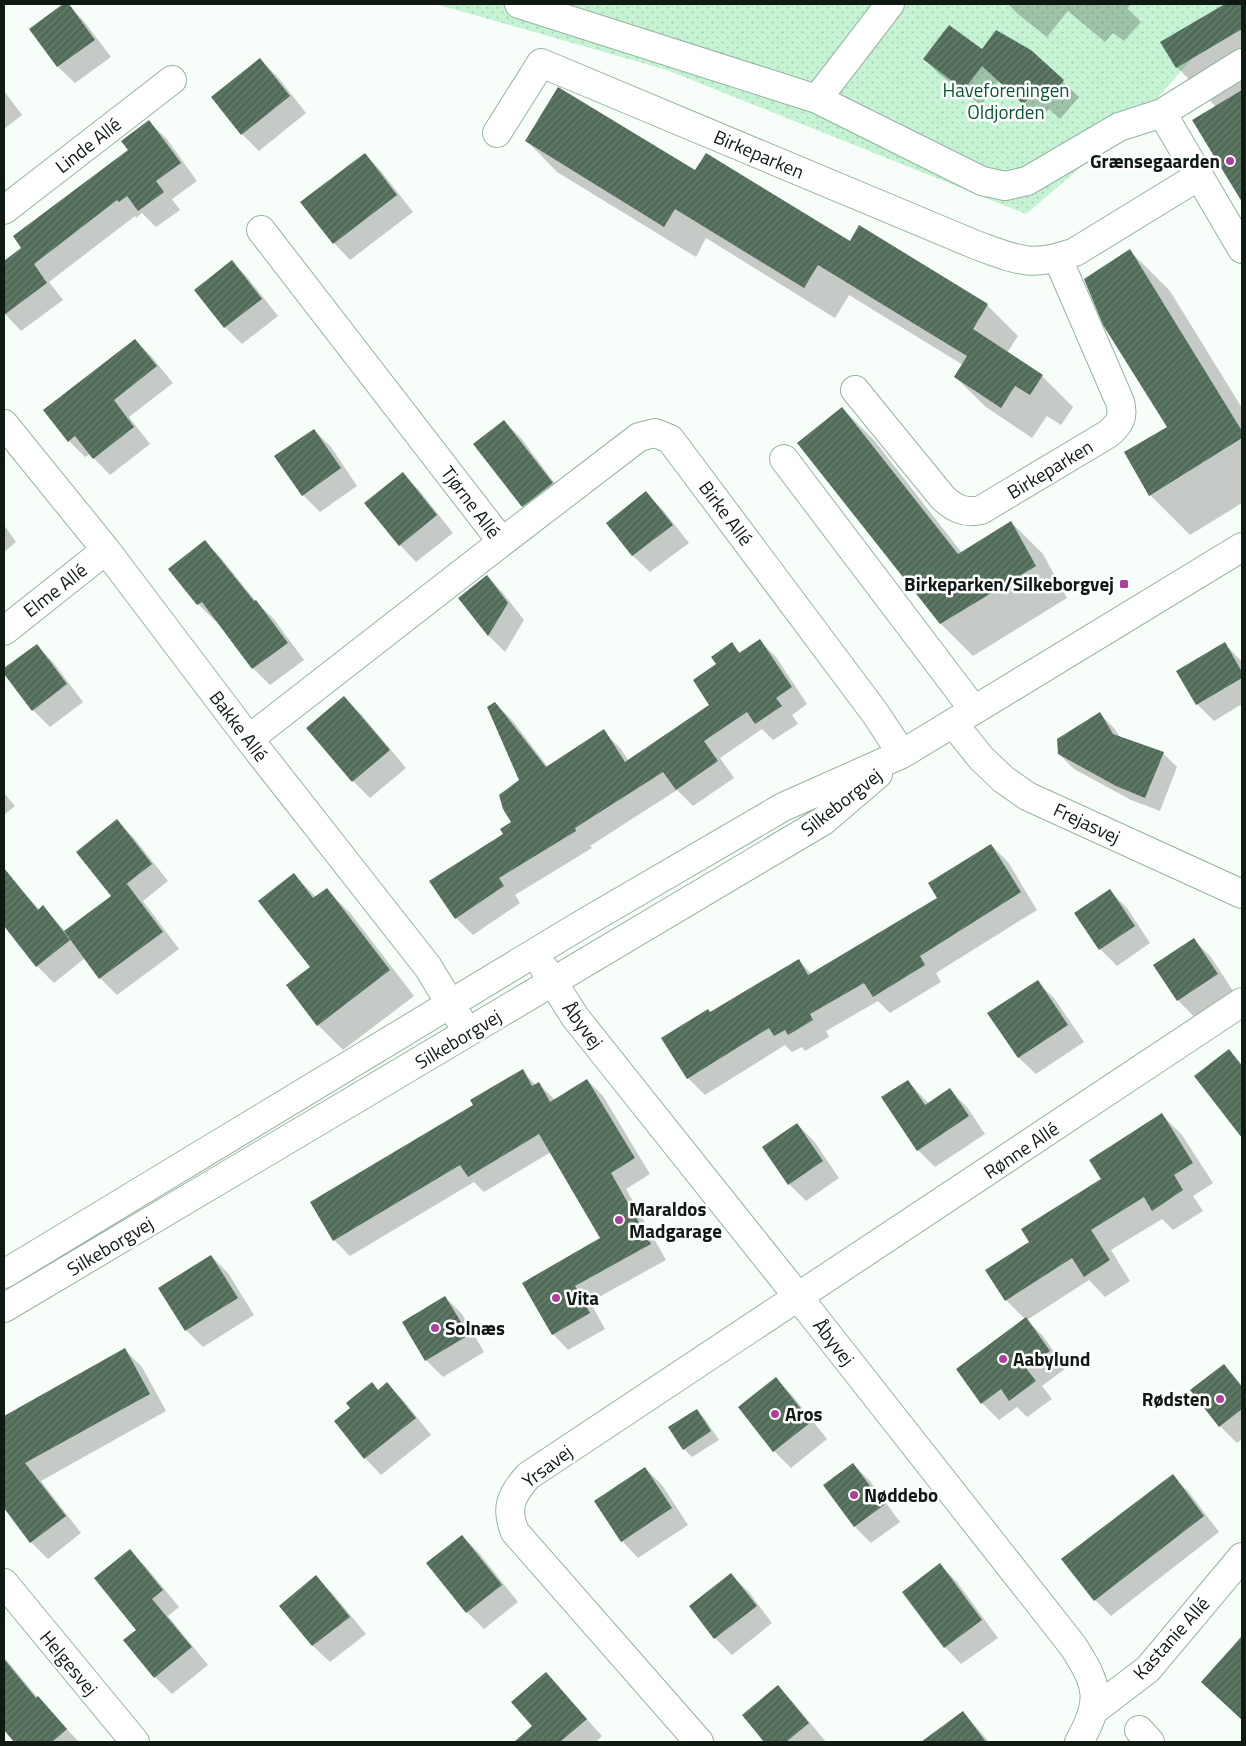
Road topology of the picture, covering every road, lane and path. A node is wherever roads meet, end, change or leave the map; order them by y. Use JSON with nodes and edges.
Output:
{"nodes":[{"id":1,"x":890,"y":4,"type":"edge"},
{"id":2,"x":538,"y":7,"type":"edge"},
{"id":3,"x":1242,"y":63,"type":"edge"},
{"id":4,"x":172,"y":80,"type":"dead end"},
{"id":5,"x":817,"y":99,"type":"junction"},
{"id":6,"x":1162,"y":113,"type":"junction"},
{"id":7,"x":496,"y":133,"type":"dead end"},
{"id":8,"x":1199,"y":176,"type":"junction"},
{"id":9,"x":4,"y":210,"type":"edge"},
{"id":10,"x":262,"y":230,"type":"dead end"},
{"id":11,"x":1242,"y":249,"type":"edge"},
{"id":12,"x":1058,"y":259,"type":"junction"},
{"id":13,"x":855,"y":390,"type":"dead end"},
{"id":14,"x":4,"y":424,"type":"edge"},
{"id":15,"x":784,"y":459,"type":"dead end"},
{"id":16,"x":502,"y":542,"type":"junction"},
{"id":17,"x":1242,"y":547,"type":"edge"},
{"id":18,"x":106,"y":550,"type":"junction"},
{"id":19,"x":4,"y":631,"type":"edge"},
{"id":20,"x":964,"y":716,"type":"junction"},
{"id":21,"x":249,"y":739,"type":"junction"},
{"id":22,"x":902,"y":754,"type":"junction"},
{"id":23,"x":1242,"y":894,"type":"edge"},
{"id":24,"x":535,"y":953,"type":"junction"},
{"id":25,"x":553,"y":982,"type":"junction"},
{"id":26,"x":1242,"y":1002,"type":"edge"},
{"id":27,"x":450,"y":1004,"type":"junction"},
{"id":28,"x":468,"y":1033,"type":"junction"},
{"id":29,"x":4,"y":1274,"type":"edge"},
{"id":30,"x":799,"y":1298,"type":"junction"},
{"id":31,"x":4,"y":1308,"type":"edge"},
{"id":32,"x":1242,"y":1557,"type":"edge"},
{"id":33,"x":4,"y":1584,"type":"edge"},
{"id":34,"x":1093,"y":1711,"type":"junction"},
{"id":35,"x":135,"y":1742,"type":"edge"},
{"id":36,"x":699,"y":1742,"type":"edge"},
{"id":37,"x":1079,"y":1742,"type":"edge"}],
"edges":[{"from":1,"to":5,"type":"street"},
{"from":2,"to":5,"type":"street"},
{"from":3,"to":6,"type":"street"},
{"from":4,"to":9,"type":"street","name":"Linde Allé"},
{"from":5,"to":6,"type":"street"},
{"from":6,"to":8,"type":"street"},
{"from":7,"to":12,"type":"street","name":"Birkeparken"},
{"from":8,"to":11,"type":"street"},
{"from":8,"to":12,"type":"street","name":"Birkeparken"},
{"from":10,"to":16,"type":"street","name":"Tjørne Allé"},
{"from":12,"to":13,"type":"street","name":"Birkeparken"},
{"from":14,"to":18,"type":"street","name":"Bakke Allé"},
{"from":15,"to":20,"type":"street"},
{"from":16,"to":21,"type":"street","name":"Tjørne Allé"},
{"from":16,"to":22,"type":"street","name":"Birke Allé"},
{"from":17,"to":20,"type":"street","name":"Silkeborgvej"},
{"from":18,"to":19,"type":"street","name":"Elme Allé"},
{"from":18,"to":21,"type":"street","name":"Bakke Allé"},
{"from":20,"to":22,"type":"street","name":"Silkeborgvej"},
{"from":20,"to":23,"type":"street","name":"Frejasvej"},
{"from":21,"to":27,"type":"street","name":"Bakke Allé"},
{"from":22,"to":24,"type":"street","name":"Silkeborgvej"},
{"from":22,"to":25,"type":"street","name":"Silkeborgvej"},
{"from":24,"to":25,"type":"street","name":"Åbyvej"},
{"from":24,"to":27,"type":"street","name":"Silkeborgvej"},
{"from":25,"to":28,"type":"street","name":"Silkeborgvej"},
{"from":25,"to":30,"type":"street","name":"Åbyvej"},
{"from":26,"to":30,"type":"street","name":"Rønne Allé"},
{"from":27,"to":28,"type":"street","name":"Bakke Allé"},
{"from":27,"to":29,"type":"street","name":"Silkeborgvej"},
{"from":28,"to":31,"type":"street","name":"Silkeborgvej"},
{"from":30,"to":34,"type":"street","name":"Åbyvej"},
{"from":30,"to":36,"type":"street","name":"Yrsavej"},
{"from":32,"to":34,"type":"street","name":"Kastanie Allé"},
{"from":33,"to":35,"type":"street","name":"Helgesvej"},
{"from":34,"to":37,"type":"street","name":"Åbyvej"}]}
